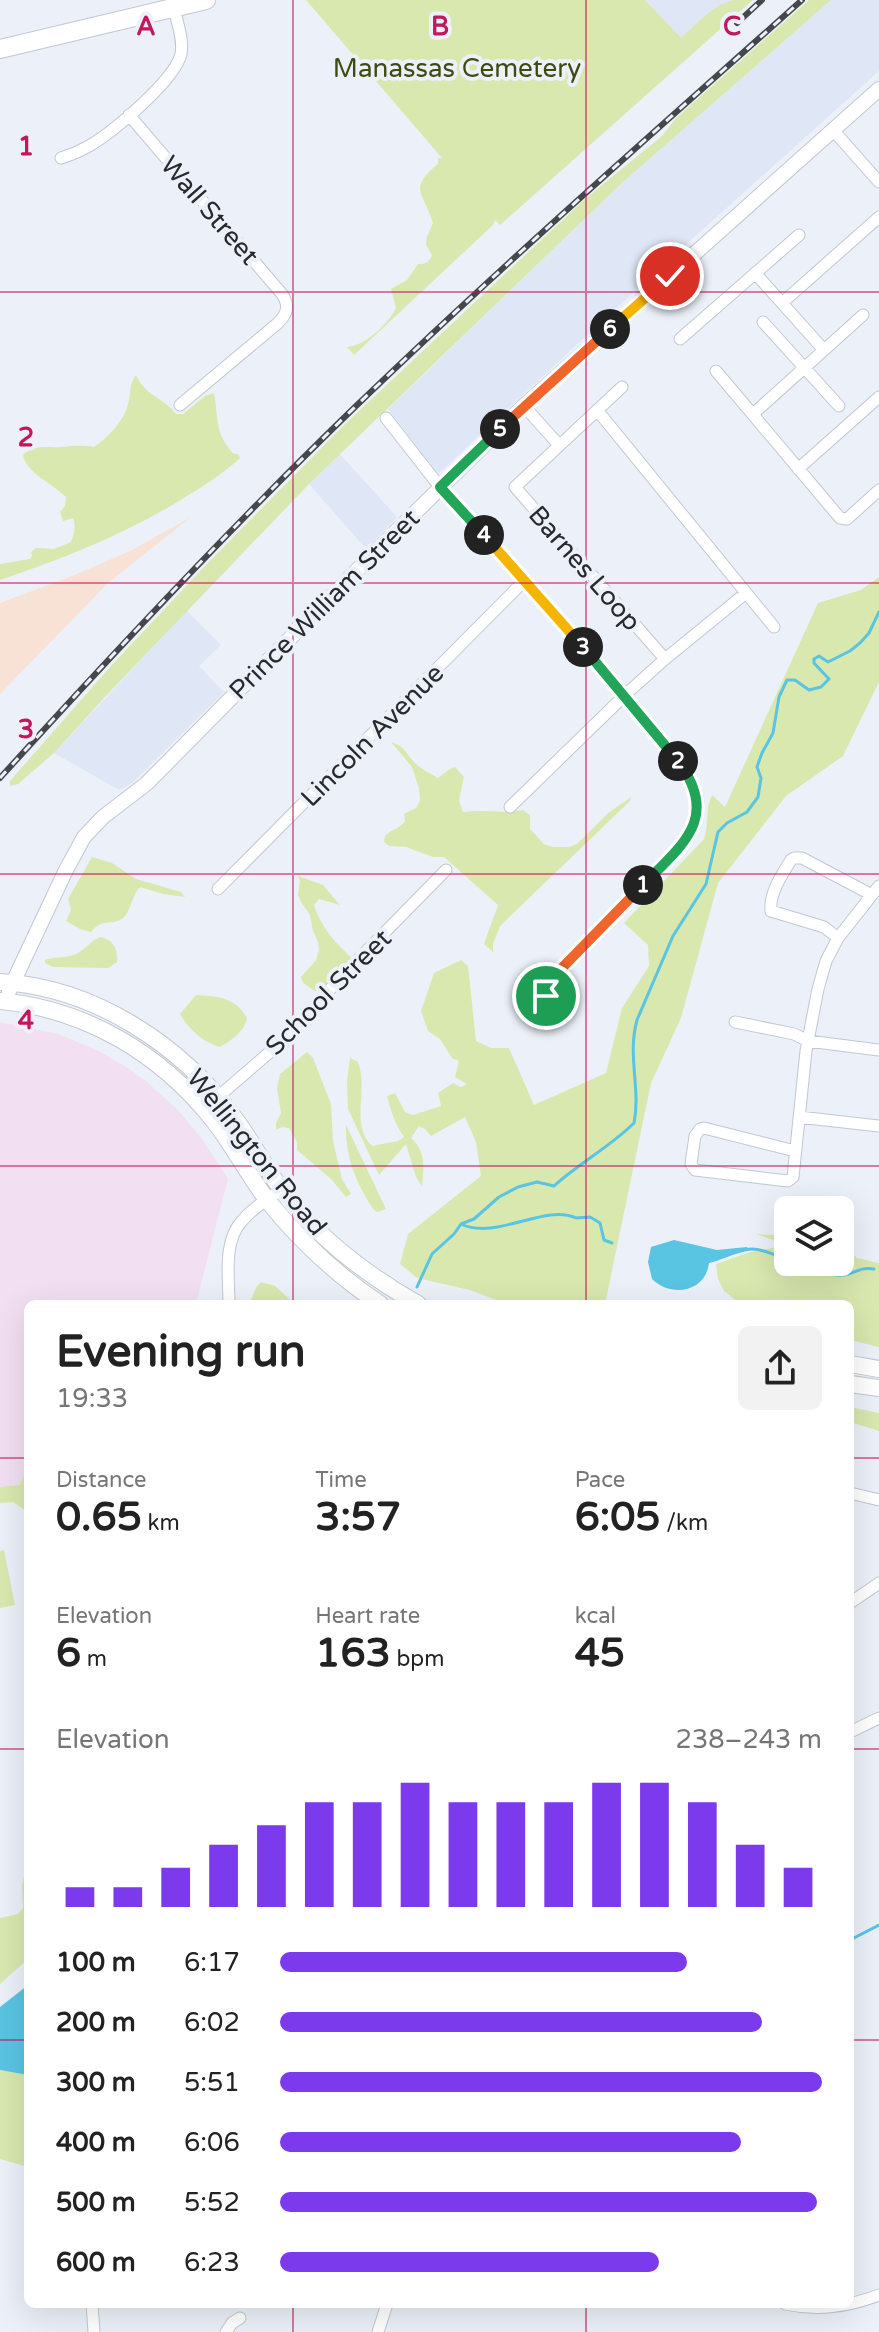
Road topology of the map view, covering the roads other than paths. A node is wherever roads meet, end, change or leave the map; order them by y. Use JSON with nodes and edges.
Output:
{"nodes":[{"id":1,"x":206,"y":0,"type":"edge"},
{"id":2,"x":173,"y":4,"type":"edge"},
{"id":3,"x":0,"y":49,"type":"edge"},
{"id":4,"x":879,"y":89,"type":"edge"},
{"id":5,"x":129,"y":115,"type":"junction"},
{"id":6,"x":833,"y":130,"type":"junction"},
{"id":7,"x":61,"y":158,"type":"dead end"},
{"id":8,"x":879,"y":182,"type":"edge"},
{"id":9,"x":879,"y":217,"type":"edge"},
{"id":10,"x":799,"y":235,"type":"dead end"},
{"id":11,"x":755,"y":273,"type":"junction"},
{"id":12,"x":782,"y":303,"type":"junction"},
{"id":13,"x":863,"y":315,"type":"dead end"},
{"id":14,"x":763,"y":322,"type":"dead end"},
{"id":15,"x":680,"y":339,"type":"dead end"},
{"id":16,"x":824,"y":350,"type":"junction"},
{"id":17,"x":804,"y":368,"type":"junction"},
{"id":18,"x":716,"y":371,"type":"dead end"},
{"id":19,"x":622,"y":387,"type":"dead end"},
{"id":20,"x":879,"y":397,"type":"edge"},
{"id":21,"x":180,"y":405,"type":"dead end"},
{"id":22,"x":524,"y":406,"type":"junction"},
{"id":23,"x":839,"y":406,"type":"dead end"},
{"id":24,"x":597,"y":410,"type":"junction"},
{"id":25,"x":753,"y":414,"type":"junction"},
{"id":26,"x":386,"y":418,"type":"dead end"},
{"id":27,"x":559,"y":445,"type":"junction"},
{"id":28,"x":798,"y":469,"type":"junction"},
{"id":29,"x":440,"y":487,"type":"junction"},
{"id":30,"x":879,"y":490,"type":"edge"},
{"id":31,"x":525,"y":580,"type":"junction"},
{"id":32,"x":746,"y":593,"type":"junction"},
{"id":33,"x":774,"y":627,"type":"dead end"},
{"id":34,"x":665,"y":659,"type":"junction"},
{"id":35,"x":625,"y":695,"type":"junction"},
{"id":36,"x":510,"y":807,"type":"dead end"},
{"id":37,"x":446,"y":870,"type":"dead end"},
{"id":38,"x":218,"y":889,"type":"dead end"},
{"id":39,"x":876,"y":890,"type":"edge"},
{"id":40,"x":838,"y":938,"type":"junction"},
{"id":41,"x":7,"y":983,"type":"edge"},
{"id":42,"x":2,"y":1001,"type":"edge"},
{"id":43,"x":544,"y":1006,"type":"dead end"},
{"id":44,"x":735,"y":1022,"type":"dead end"},
{"id":45,"x":808,"y":1041,"type":"junction"},
{"id":46,"x":879,"y":1050,"type":"edge"},
{"id":47,"x":217,"y":1097,"type":"junction"},
{"id":48,"x":204,"y":1109,"type":"junction"},
{"id":49,"x":799,"y":1117,"type":"junction"},
{"id":50,"x":879,"y":1126,"type":"edge"},
{"id":51,"x":795,"y":1151,"type":"junction"},
{"id":52,"x":282,"y":1189,"type":"junction"},
{"id":53,"x":267,"y":1200,"type":"junction"},
{"id":54,"x":229,"y":1300,"type":"edge"},
{"id":55,"x":375,"y":1300,"type":"edge"},
{"id":56,"x":411,"y":1300,"type":"edge"},
{"id":57,"x":854,"y":1365,"type":"edge"},
{"id":58,"x":879,"y":1369,"type":"edge"},
{"id":59,"x":854,"y":1385,"type":"edge"},
{"id":60,"x":879,"y":1388,"type":"edge"},
{"id":61,"x":854,"y":1494,"type":"edge"},
{"id":62,"x":879,"y":1500,"type":"edge"},
{"id":63,"x":879,"y":1583,"type":"edge"},
{"id":64,"x":854,"y":1600,"type":"edge"},
{"id":65,"x":879,"y":1718,"type":"edge"},
{"id":66,"x":854,"y":1730,"type":"edge"},
{"id":67,"x":879,"y":2295,"type":"edge"},
{"id":68,"x":854,"y":2303,"type":"edge"},
{"id":69,"x":92,"y":2308,"type":"edge"},
{"id":70,"x":386,"y":2308,"type":"edge"},
{"id":71,"x":240,"y":2318,"type":"dead end"},
{"id":72,"x":94,"y":2332,"type":"edge"},
{"id":73,"x":226,"y":2332,"type":"edge"},
{"id":74,"x":378,"y":2332,"type":"edge"}],
"edges":[{"from":1,"to":2,"type":"highway"},
{"from":2,"to":3,"type":"highway"},
{"from":2,"to":5,"type":"street"},
{"from":4,"to":6,"type":"street","name":"Prince William Street"},
{"from":5,"to":7,"type":"street"},
{"from":5,"to":21,"type":"street","name":"Wall Street"},
{"from":6,"to":8,"type":"street"},
{"from":6,"to":22,"type":"street","name":"Prince William Street"},
{"from":9,"to":12,"type":"street"},
{"from":10,"to":11,"type":"street"},
{"from":11,"to":12,"type":"street"},
{"from":11,"to":15,"type":"street"},
{"from":12,"to":16,"type":"street"},
{"from":13,"to":16,"type":"street"},
{"from":14,"to":17,"type":"street"},
{"from":16,"to":17,"type":"street"},
{"from":17,"to":23,"type":"street"},
{"from":17,"to":25,"type":"street"},
{"from":18,"to":25,"type":"street"},
{"from":19,"to":24,"type":"street","name":"Barnes Loop"},
{"from":20,"to":28,"type":"street"},
{"from":22,"to":27,"type":"street"},
{"from":22,"to":29,"type":"street","name":"Prince William Street"},
{"from":24,"to":27,"type":"street","name":"Barnes Loop"},
{"from":24,"to":32,"type":"street"},
{"from":25,"to":28,"type":"street"},
{"from":26,"to":29,"type":"street"},
{"from":27,"to":34,"type":"street","name":"Barnes Loop"},
{"from":28,"to":30,"type":"street"},
{"from":29,"to":31,"type":"street"},
{"from":29,"to":41,"type":"street","name":"Prince William Street"},
{"from":31,"to":35,"type":"street"},
{"from":31,"to":38,"type":"street","name":"Lincoln Avenue"},
{"from":32,"to":33,"type":"street"},
{"from":32,"to":34,"type":"street"},
{"from":34,"to":35,"type":"street"},
{"from":35,"to":36,"type":"street"},
{"from":35,"to":43,"type":"street"},
{"from":37,"to":47,"type":"street","name":"School Street"},
{"from":39,"to":40,"type":"street"},
{"from":39,"to":40,"type":"street"},
{"from":40,"to":45,"type":"street"},
{"from":41,"to":42,"type":"street","name":"Prince William Street"},
{"from":41,"to":47,"type":"main road","name":"Wellington Road"},
{"from":42,"to":48,"type":"main road","name":"Wellington Road"},
{"from":44,"to":45,"type":"street"},
{"from":45,"to":46,"type":"street"},
{"from":45,"to":49,"type":"street"},
{"from":47,"to":48,"type":"street","name":"School Street"},
{"from":47,"to":52,"type":"main road","name":"Wellington Road"},
{"from":48,"to":53,"type":"main road","name":"Wellington Road"},
{"from":49,"to":50,"type":"street"},
{"from":49,"to":51,"type":"street"},
{"from":51,"to":51,"type":"street"},
{"from":52,"to":53,"type":"street"},
{"from":52,"to":56,"type":"main road","name":"Wellington Road"},
{"from":53,"to":54,"type":"street"},
{"from":53,"to":55,"type":"main road","name":"Wellington Road"},
{"from":57,"to":58,"type":"main road"},
{"from":59,"to":60,"type":"main road"},
{"from":61,"to":62,"type":"street"},
{"from":63,"to":64,"type":"street"},
{"from":65,"to":66,"type":"street"},
{"from":67,"to":68,"type":"street"},
{"from":69,"to":72,"type":"street"},
{"from":70,"to":74,"type":"street"},
{"from":71,"to":73,"type":"street"}]}
